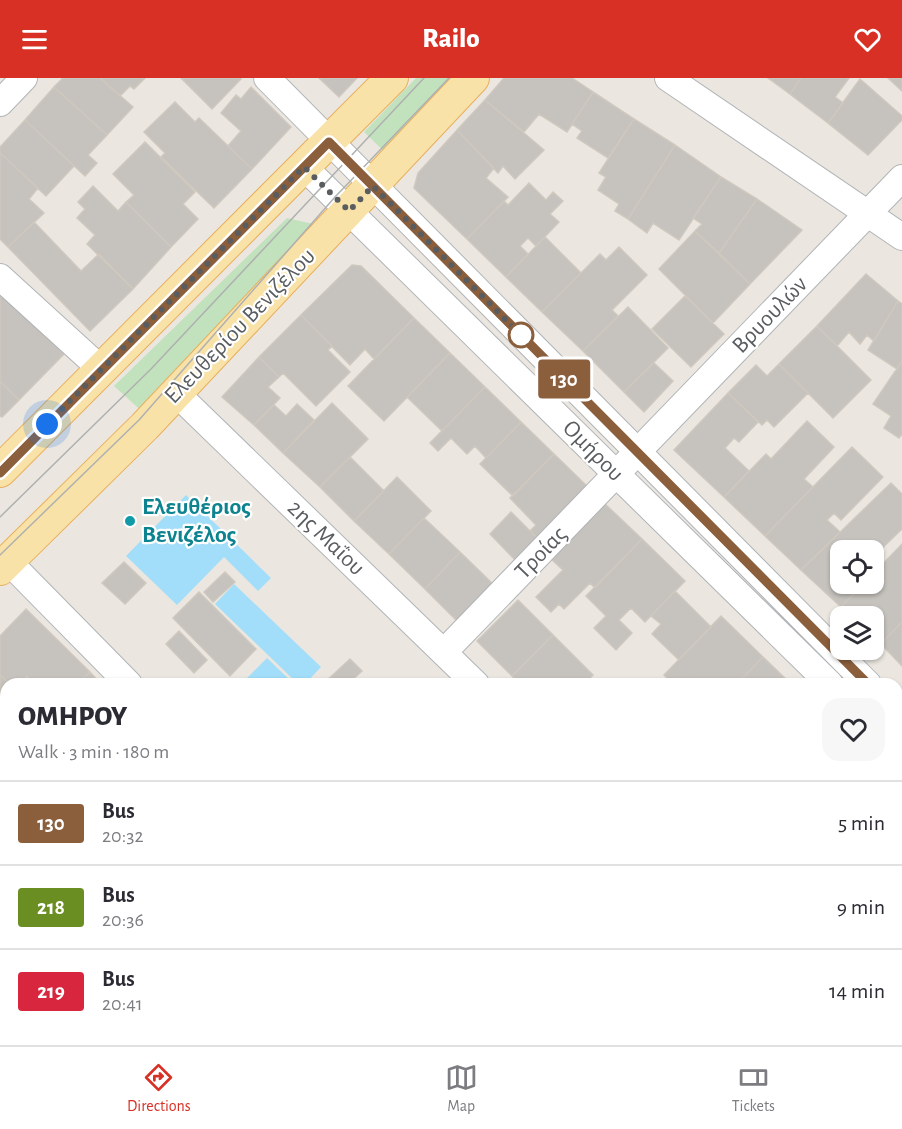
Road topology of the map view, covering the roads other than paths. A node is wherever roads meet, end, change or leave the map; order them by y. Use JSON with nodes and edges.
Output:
{"nodes":[{"id":1,"x":24,"y":78,"type":"edge"},
{"id":2,"x":267,"y":78,"type":"edge"},
{"id":3,"x":392,"y":78,"type":"edge"},
{"id":4,"x":473,"y":78,"type":"edge"},
{"id":5,"x":668,"y":78,"type":"edge"},
{"id":6,"x":0,"y":103,"type":"edge"},
{"id":7,"x":329,"y":142,"type":"junction"},
{"id":8,"x":304,"y":167,"type":"junction"},
{"id":9,"x":902,"y":178,"type":"edge"},
{"id":10,"x":373,"y":186,"type":"junction"},
{"id":11,"x":349,"y":211,"type":"junction"},
{"id":12,"x":867,"y":213,"type":"junction"},
{"id":13,"x":902,"y":237,"type":"edge"},
{"id":14,"x":0,"y":277,"type":"edge"},
{"id":15,"x":102,"y":369,"type":"junction"},
{"id":16,"x":176,"y":393,"type":"junction"},
{"id":17,"x":638,"y":453,"type":"junction"},
{"id":18,"x":1,"y":471,"type":"edge"},
{"id":19,"x":618,"y":475,"type":"junction"},
{"id":20,"x":4,"y":565,"type":"edge"},
{"id":21,"x":444,"y":652,"type":"junction"},
{"id":22,"x":123,"y":678,"type":"edge"},
{"id":23,"x":470,"y":678,"type":"edge"},
{"id":24,"x":824,"y":678,"type":"edge"},
{"id":25,"x":862,"y":678,"type":"edge"}],
"edges":[{"from":1,"to":6,"type":"street"},
{"from":2,"to":7,"type":"street","name":"Ομήρου"},
{"from":3,"to":7,"type":"main road"},
{"from":4,"to":10,"type":"main road","name":"Ελευθερίου Βενιζέλου"},
{"from":5,"to":12,"type":"street"},
{"from":7,"to":8,"type":"main road"},
{"from":7,"to":10,"type":"street","name":"Ομήρου"},
{"from":8,"to":11,"type":"street","name":"Ομήρου"},
{"from":8,"to":15,"type":"main road"},
{"from":9,"to":12,"type":"street","name":"Βρυουλών"},
{"from":10,"to":11,"type":"main road","name":"Ελευθερίου Βενιζέλου"},
{"from":10,"to":17,"type":"street","name":"Ομήρου"},
{"from":11,"to":16,"type":"main road","name":"Ελευθερίου Βενιζέλου"},
{"from":11,"to":19,"type":"street","name":"Ομήρου"},
{"from":12,"to":13,"type":"street"},
{"from":12,"to":17,"type":"street","name":"Βρυουλών"},
{"from":14,"to":15,"type":"street"},
{"from":15,"to":18,"type":"main road"},
{"from":16,"to":20,"type":"main road","name":"Ελευθερίου Βενιζέλου"},
{"from":16,"to":21,"type":"street","name":"2ης Μαΐου"},
{"from":17,"to":19,"type":"street","name":"Τροίας"},
{"from":17,"to":25,"type":"street","name":"Ομήρου"},
{"from":19,"to":21,"type":"street","name":"Τροίας"},
{"from":19,"to":24,"type":"street","name":"Ομήρου"},
{"from":20,"to":22,"type":"street"},
{"from":21,"to":23,"type":"street","name":"2ης Μαΐου"}]}
